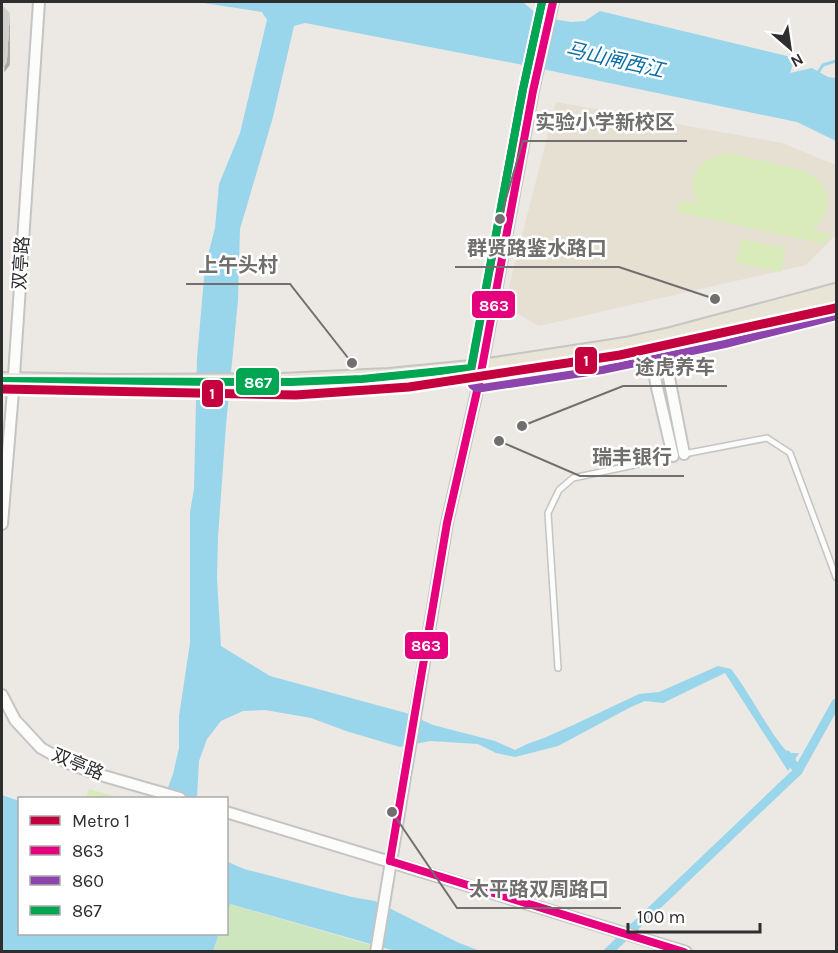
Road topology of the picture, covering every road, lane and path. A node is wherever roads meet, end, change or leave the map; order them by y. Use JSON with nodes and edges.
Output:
{"nodes":[{"id":1,"x":39,"y":2,"type":"edge"},
{"id":2,"x":553,"y":2,"type":"edge"},
{"id":3,"x":837,"y":292,"type":"edge"},
{"id":4,"x":837,"y":305,"type":"edge"},
{"id":5,"x":657,"y":348,"type":"junction"},
{"id":6,"x":481,"y":373,"type":"junction"},
{"id":7,"x":7,"y":386,"type":"edge"},
{"id":8,"x":679,"y":455,"type":"junction"},
{"id":9,"x":2,"y":524,"type":"edge"},
{"id":10,"x":837,"y":577,"type":"edge"},
{"id":11,"x":558,"y":668,"type":"dead end"},
{"id":12,"x":2,"y":695,"type":"edge"},
{"id":13,"x":176,"y":797,"type":"edge"},
{"id":14,"x":228,"y":813,"type":"edge"},
{"id":15,"x":390,"y":861,"type":"junction"},
{"id":16,"x":376,"y":951,"type":"edge"},
{"id":17,"x":686,"y":951,"type":"edge"}],
"edges":[{"from":1,"to":7,"type":"street","name":"双亭路"},
{"from":2,"to":6,"type":"street"},
{"from":3,"to":6,"type":"main road"},
{"from":4,"to":5,"type":"main road"},
{"from":5,"to":6,"type":"main road"},
{"from":5,"to":8,"type":"street"},
{"from":6,"to":7,"type":"main road"},
{"from":6,"to":15,"type":"street"},
{"from":7,"to":9,"type":"street","name":"双亭路"},
{"from":8,"to":10,"type":"lane"},
{"from":8,"to":11,"type":"lane"},
{"from":12,"to":13,"type":"street","name":"双亭路"},
{"from":14,"to":15,"type":"street"},
{"from":15,"to":16,"type":"street"},
{"from":15,"to":17,"type":"street"}]}
